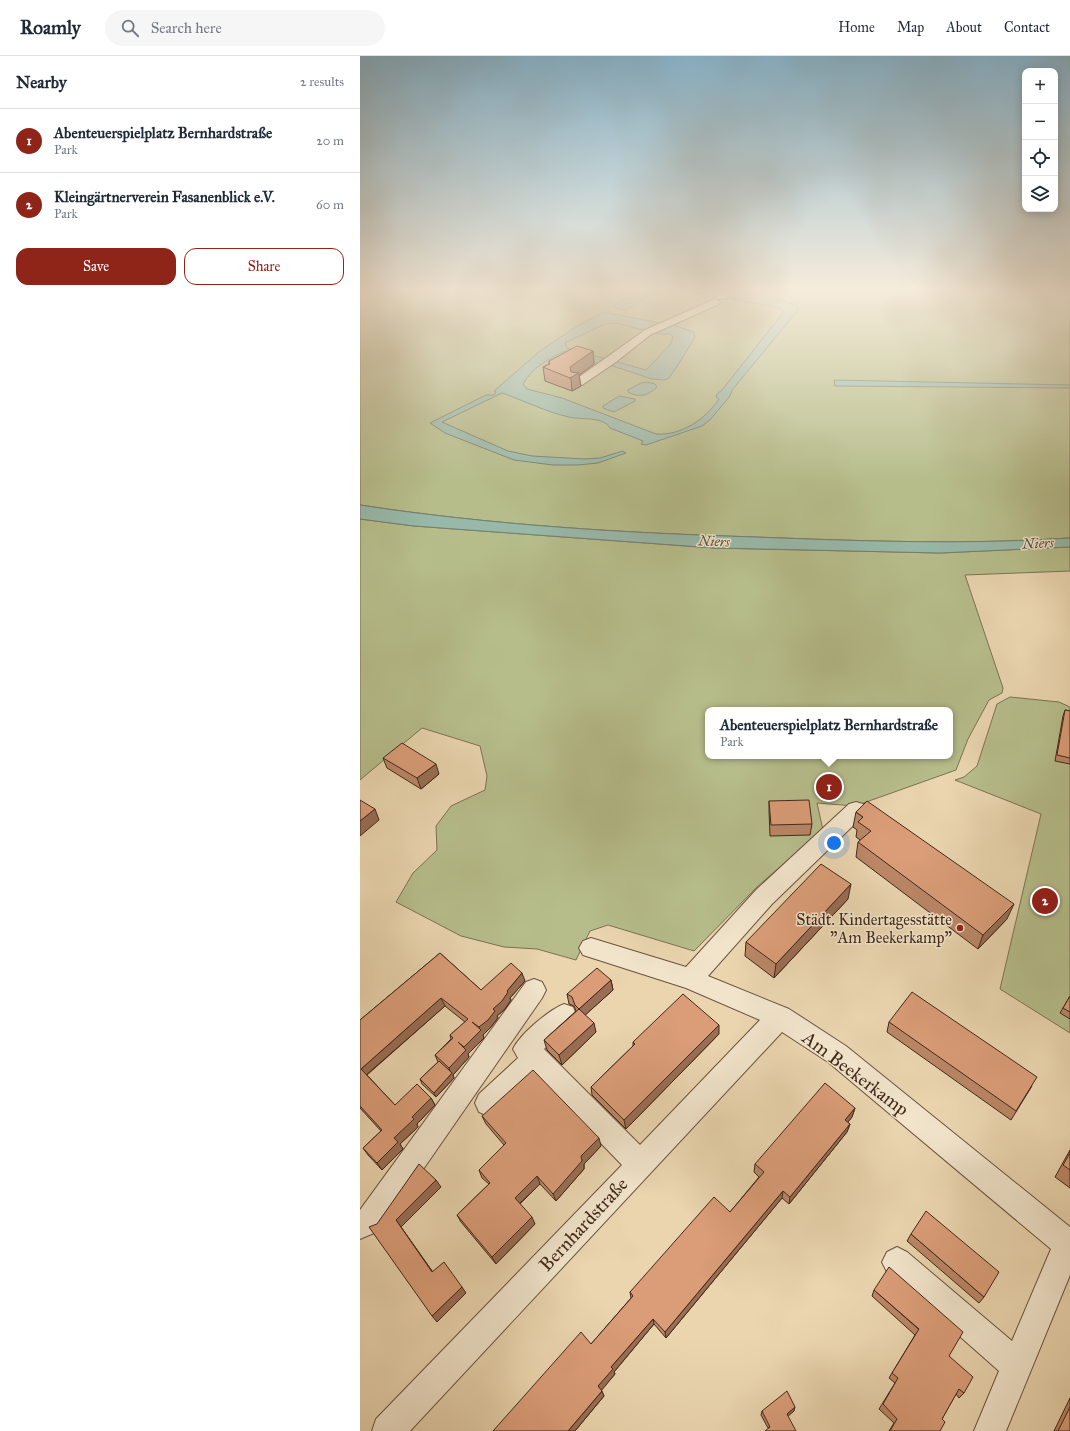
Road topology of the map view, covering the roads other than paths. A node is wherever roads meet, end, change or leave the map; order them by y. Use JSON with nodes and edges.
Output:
{"nodes":[{"id":1,"x":622,"y":352,"type":"edge"},
{"id":2,"x":578,"y":382,"type":"edge"},
{"id":3,"x":856,"y":810,"type":"edge"},
{"id":4,"x":591,"y":948,"type":"dead end"},
{"id":5,"x":690,"y":979,"type":"junction"},
{"id":6,"x":534,"y":990,"type":"dead end"},
{"id":7,"x":564,"y":1015,"type":"dead end"},
{"id":8,"x":780,"y":1017,"type":"junction"},
{"id":9,"x":536,"y":1059,"type":"junction"},
{"id":10,"x":488,"y":1103,"type":"dead end"},
{"id":11,"x":640,"y":1164,"type":"junction"},
{"id":12,"x":360,"y":1225,"type":"edge"},
{"id":13,"x":1069,"y":1245,"type":"edge"},
{"id":14,"x":897,"y":1262,"type":"dead end"},
{"id":15,"x":1017,"y":1366,"type":"junction"},
{"id":16,"x":388,"y":1431,"type":"edge"},
{"id":17,"x":990,"y":1431,"type":"edge"}],
"edges":[{"from":1,"to":2,"type":"street"},
{"from":3,"to":5,"type":"street"},
{"from":4,"to":5,"type":"street","name":"Am Beekerkamp"},
{"from":5,"to":8,"type":"street","name":"Am Beekerkamp"},
{"from":6,"to":12,"type":"street"},
{"from":7,"to":9,"type":"street"},
{"from":8,"to":11,"type":"street","name":"Bernhardstraße"},
{"from":8,"to":13,"type":"street","name":"Am Beekerkamp"},
{"from":9,"to":10,"type":"street"},
{"from":9,"to":11,"type":"street"},
{"from":11,"to":16,"type":"street","name":"Bernhardstraße"},
{"from":13,"to":15,"type":"street","name":"Am Beekerkamp"},
{"from":14,"to":15,"type":"street"},
{"from":15,"to":17,"type":"street","name":"Am Beekerkamp"}]}
